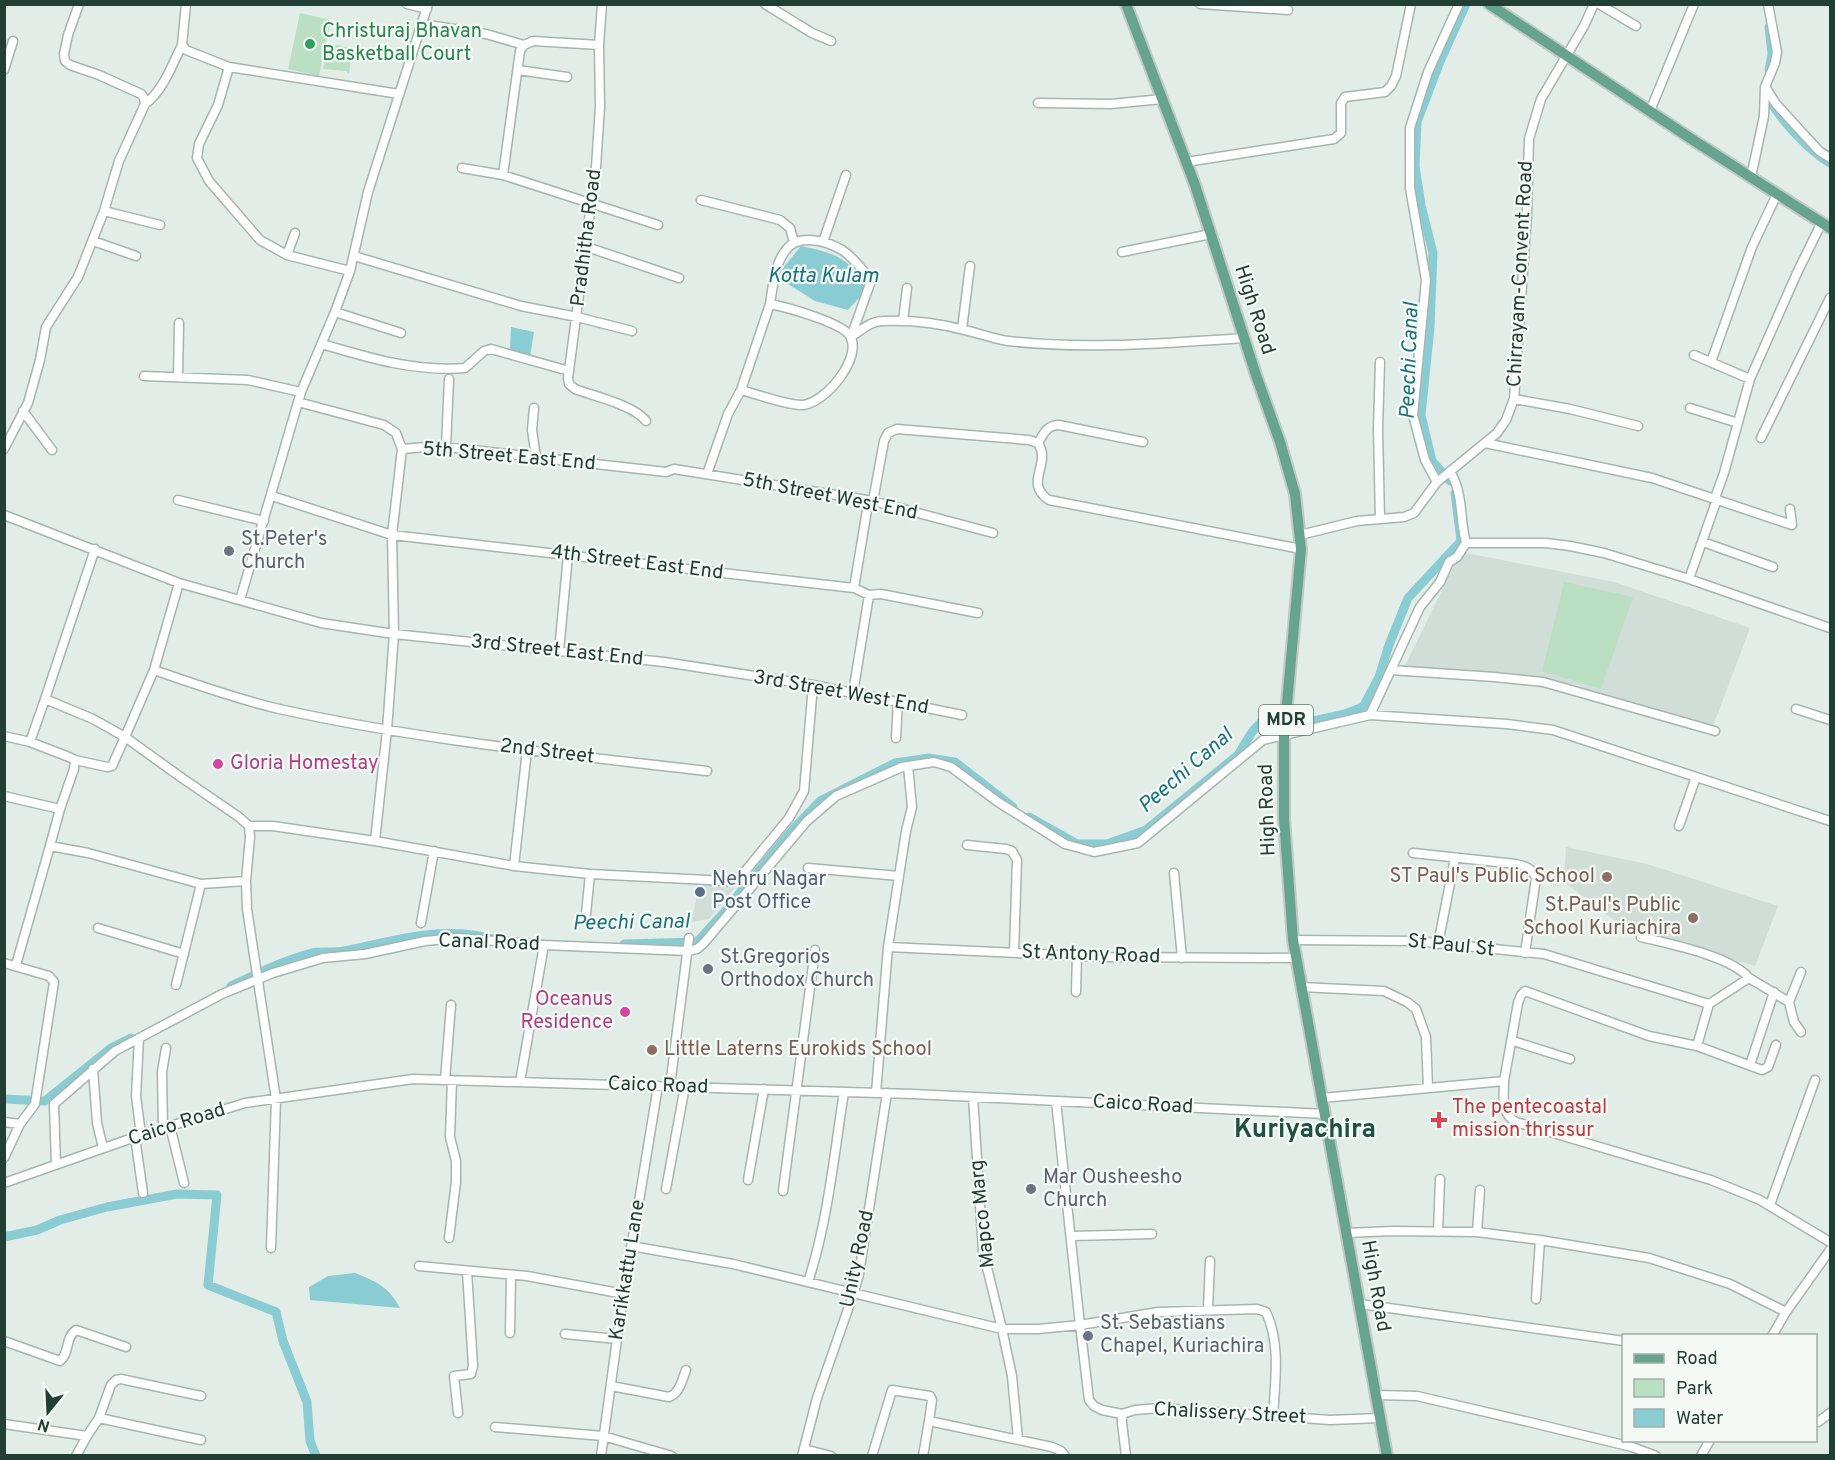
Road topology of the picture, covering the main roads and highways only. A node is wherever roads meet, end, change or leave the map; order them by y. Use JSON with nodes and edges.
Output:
{"nodes":[{"id":1,"x":1126,"y":4,"type":"edge"},
{"id":2,"x":1489,"y":4,"type":"edge"},
{"id":3,"x":1826,"y":225,"type":"edge"},
{"id":4,"x":1387,"y":1455,"type":"edge"}],
"edges":[{"from":1,"to":4,"type":"main road","name":"High Road","number":"MDR"},
{"from":2,"to":3,"type":"main road"}]}
